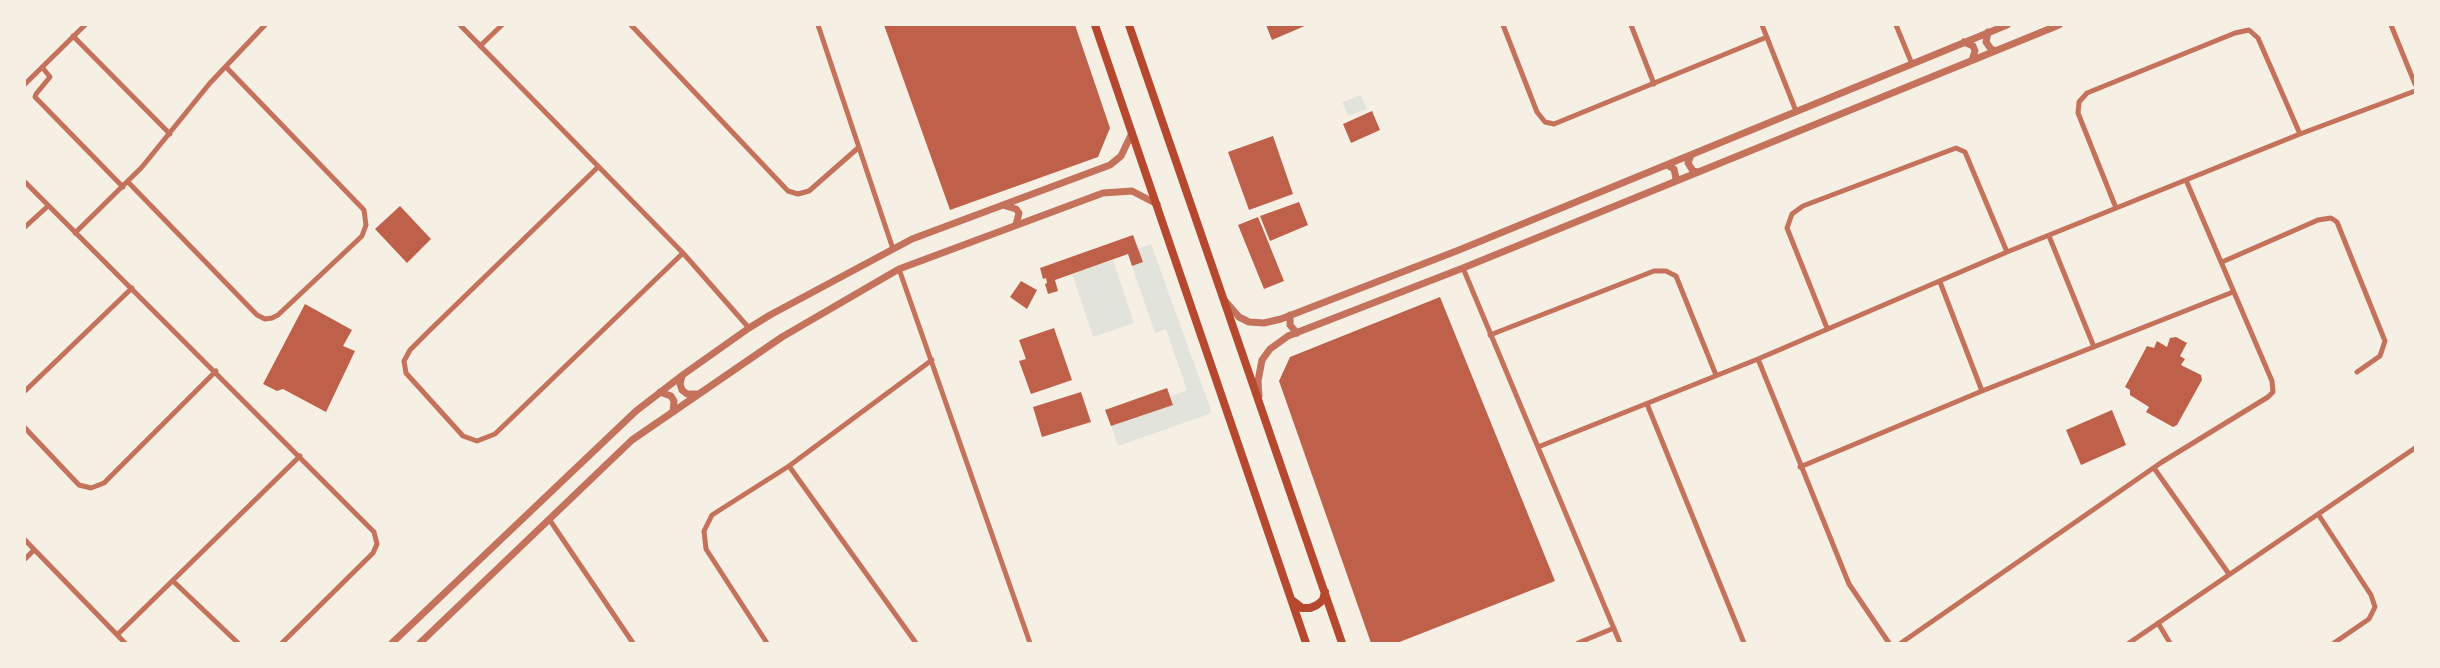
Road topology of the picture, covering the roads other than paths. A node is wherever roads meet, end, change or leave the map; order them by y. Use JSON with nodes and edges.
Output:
{"nodes":[{"id":1,"x":85,"y":25,"type":"edge"},
{"id":2,"x":265,"y":25,"type":"edge"},
{"id":3,"x":460,"y":25,"type":"edge"},
{"id":4,"x":502,"y":25,"type":"edge"},
{"id":5,"x":631,"y":25,"type":"edge"},
{"id":6,"x":818,"y":25,"type":"edge"},
{"id":7,"x":1095,"y":25,"type":"edge"},
{"id":8,"x":1129,"y":25,"type":"edge"},
{"id":9,"x":1503,"y":25,"type":"edge"},
{"id":10,"x":1630,"y":25,"type":"edge"},
{"id":11,"x":1762,"y":25,"type":"edge"},
{"id":12,"x":1896,"y":25,"type":"edge"},
{"id":13,"x":2006,"y":25,"type":"edge"},
{"id":14,"x":2059,"y":25,"type":"edge"},
{"id":15,"x":2391,"y":25,"type":"edge"},
{"id":16,"x":1988,"y":32,"type":"junction"},
{"id":17,"x":74,"y":36,"type":"junction"},
{"id":18,"x":1767,"y":37,"type":"junction"},
{"id":19,"x":1964,"y":42,"type":"junction"},
{"id":20,"x":480,"y":46,"type":"junction"},
{"id":21,"x":1995,"y":51,"type":"junction"},
{"id":22,"x":1972,"y":60,"type":"junction"},
{"id":23,"x":1912,"y":64,"type":"junction"},
{"id":24,"x":42,"y":67,"type":"junction"},
{"id":25,"x":226,"y":67,"type":"junction"},
{"id":26,"x":25,"y":84,"type":"edge"},
{"id":27,"x":1654,"y":84,"type":"junction"},
{"id":28,"x":2415,"y":84,"type":"edge"},
{"id":29,"x":2415,"y":91,"type":"edge"},
{"id":30,"x":1796,"y":111,"type":"junction"},
{"id":31,"x":170,"y":134,"type":"junction"},
{"id":32,"x":1132,"y":134,"type":"junction"},
{"id":33,"x":2300,"y":134,"type":"junction"},
{"id":34,"x":858,"y":148,"type":"junction"},
{"id":35,"x":1691,"y":155,"type":"junction"},
{"id":36,"x":1667,"y":165,"type":"junction"},
{"id":37,"x":598,"y":167,"type":"junction"},
{"id":38,"x":1698,"y":172,"type":"junction"},
{"id":39,"x":2186,"y":180,"type":"junction"},
{"id":40,"x":25,"y":182,"type":"edge"},
{"id":41,"x":128,"y":182,"type":"junction"},
{"id":42,"x":1674,"y":182,"type":"junction"},
{"id":43,"x":123,"y":188,"type":"junction"},
{"id":44,"x":1157,"y":204,"type":"junction"},
{"id":45,"x":48,"y":206,"type":"junction"},
{"id":46,"x":1006,"y":206,"type":"junction"},
{"id":47,"x":2116,"y":208,"type":"junction"},
{"id":48,"x":1016,"y":225,"type":"junction"},
{"id":49,"x":25,"y":227,"type":"edge"},
{"id":50,"x":75,"y":233,"type":"junction"},
{"id":51,"x":2049,"y":236,"type":"junction"},
{"id":52,"x":893,"y":249,"type":"junction"},
{"id":53,"x":2007,"y":252,"type":"junction"},
{"id":54,"x":683,"y":253,"type":"junction"},
{"id":55,"x":2222,"y":262,"type":"junction"},
{"id":56,"x":1463,"y":268,"type":"junction"},
{"id":57,"x":899,"y":269,"type":"junction"},
{"id":58,"x":1940,"y":282,"type":"junction"},
{"id":59,"x":132,"y":288,"type":"junction"},
{"id":60,"x":2233,"y":292,"type":"junction"},
{"id":61,"x":1223,"y":298,"type":"junction"},
{"id":62,"x":1290,"y":315,"type":"junction"},
{"id":63,"x":749,"y":328,"type":"junction"},
{"id":64,"x":1827,"y":328,"type":"junction"},
{"id":65,"x":1297,"y":333,"type":"junction"},
{"id":66,"x":1490,"y":335,"type":"junction"},
{"id":67,"x":2094,"y":347,"type":"junction"},
{"id":68,"x":1758,"y":359,"type":"junction"},
{"id":69,"x":932,"y":360,"type":"junction"},
{"id":70,"x":216,"y":371,"type":"junction"},
{"id":71,"x":2357,"y":372,"type":"dead end"},
{"id":72,"x":684,"y":374,"type":"junction"},
{"id":73,"x":1716,"y":375,"type":"junction"},
{"id":74,"x":25,"y":391,"type":"edge"},
{"id":75,"x":660,"y":392,"type":"junction"},
{"id":76,"x":1982,"y":392,"type":"junction"},
{"id":77,"x":698,"y":394,"type":"junction"},
{"id":78,"x":1260,"y":404,"type":"junction"},
{"id":79,"x":1647,"y":404,"type":"junction"},
{"id":80,"x":673,"y":412,"type":"junction"},
{"id":81,"x":25,"y":428,"type":"edge"},
{"id":82,"x":1538,"y":447,"type":"junction"},
{"id":83,"x":2415,"y":448,"type":"edge"},
{"id":84,"x":300,"y":456,"type":"junction"},
{"id":85,"x":790,"y":466,"type":"junction"},
{"id":86,"x":1800,"y":467,"type":"junction"},
{"id":87,"x":2154,"y":468,"type":"junction"},
{"id":88,"x":2318,"y":514,"type":"junction"},
{"id":89,"x":548,"y":519,"type":"junction"},
{"id":90,"x":25,"y":540,"type":"edge"},
{"id":91,"x":34,"y":550,"type":"junction"},
{"id":92,"x":25,"y":559,"type":"edge"},
{"id":93,"x":2229,"y":574,"type":"junction"},
{"id":94,"x":173,"y":581,"type":"junction"},
{"id":95,"x":1325,"y":592,"type":"junction"},
{"id":96,"x":1290,"y":597,"type":"junction"},
{"id":97,"x":2158,"y":623,"type":"junction"},
{"id":98,"x":1614,"y":628,"type":"junction"},
{"id":99,"x":117,"y":635,"type":"junction"},
{"id":100,"x":124,"y":643,"type":"edge"},
{"id":101,"x":238,"y":643,"type":"edge"},
{"id":102,"x":282,"y":643,"type":"edge"},
{"id":103,"x":392,"y":643,"type":"edge"},
{"id":104,"x":420,"y":643,"type":"edge"},
{"id":105,"x":633,"y":643,"type":"edge"},
{"id":106,"x":767,"y":643,"type":"edge"},
{"id":107,"x":916,"y":643,"type":"edge"},
{"id":108,"x":1030,"y":643,"type":"edge"},
{"id":109,"x":1306,"y":643,"type":"edge"},
{"id":110,"x":1342,"y":643,"type":"edge"},
{"id":111,"x":1578,"y":643,"type":"edge"},
{"id":112,"x":1620,"y":643,"type":"edge"},
{"id":113,"x":1744,"y":643,"type":"edge"},
{"id":114,"x":1889,"y":643,"type":"edge"},
{"id":115,"x":1901,"y":643,"type":"edge"},
{"id":116,"x":2129,"y":643,"type":"edge"},
{"id":117,"x":2170,"y":643,"type":"edge"},
{"id":118,"x":2334,"y":643,"type":"edge"}],
"edges":[{"from":1,"to":17,"type":"street"},
{"from":2,"to":25,"type":"street"},
{"from":3,"to":20,"type":"street"},
{"from":4,"to":20,"type":"street"},
{"from":5,"to":34,"type":"street"},
{"from":6,"to":34,"type":"street"},
{"from":7,"to":32,"type":"main road"},
{"from":8,"to":61,"type":"main road"},
{"from":9,"to":27,"type":"street"},
{"from":10,"to":27,"type":"street"},
{"from":11,"to":18,"type":"street"},
{"from":12,"to":23,"type":"street"},
{"from":13,"to":16,"type":"street"},
{"from":14,"to":21,"type":"street"},
{"from":15,"to":28,"type":"street"},
{"from":16,"to":19,"type":"street"},
{"from":16,"to":21,"type":"street"},
{"from":17,"to":24,"type":"street"},
{"from":17,"to":31,"type":"street"},
{"from":18,"to":27,"type":"street"},
{"from":18,"to":30,"type":"street"},
{"from":19,"to":22,"type":"street"},
{"from":19,"to":23,"type":"street"},
{"from":20,"to":37,"type":"street"},
{"from":21,"to":22,"type":"street"},
{"from":22,"to":38,"type":"street"},
{"from":23,"to":30,"type":"street"},
{"from":24,"to":26,"type":"street"},
{"from":24,"to":43,"type":"street"},
{"from":25,"to":31,"type":"street"},
{"from":25,"to":41,"type":"street"},
{"from":29,"to":33,"type":"street"},
{"from":30,"to":35,"type":"street"},
{"from":31,"to":41,"type":"street"},
{"from":32,"to":44,"type":"main road"},
{"from":32,"to":46,"type":"street"},
{"from":33,"to":39,"type":"street"},
{"from":33,"to":47,"type":"street"},
{"from":34,"to":52,"type":"street"},
{"from":35,"to":36,"type":"street"},
{"from":35,"to":38,"type":"street"},
{"from":36,"to":42,"type":"street"},
{"from":36,"to":62,"type":"street"},
{"from":37,"to":54,"type":"street"},
{"from":37,"to":54,"type":"street"},
{"from":38,"to":42,"type":"street"},
{"from":39,"to":47,"type":"street"},
{"from":39,"to":55,"type":"street"},
{"from":40,"to":45,"type":"street"},
{"from":41,"to":43,"type":"street"},
{"from":42,"to":56,"type":"street"},
{"from":43,"to":50,"type":"street"},
{"from":44,"to":48,"type":"street"},
{"from":44,"to":96,"type":"main road"},
{"from":45,"to":49,"type":"street"},
{"from":45,"to":50,"type":"street"},
{"from":46,"to":48,"type":"street"},
{"from":46,"to":52,"type":"street"},
{"from":47,"to":51,"type":"street"},
{"from":48,"to":57,"type":"street"},
{"from":50,"to":59,"type":"street"},
{"from":51,"to":53,"type":"street"},
{"from":51,"to":67,"type":"street"},
{"from":52,"to":63,"type":"street"},
{"from":53,"to":58,"type":"street"},
{"from":53,"to":64,"type":"street"},
{"from":54,"to":63,"type":"street"},
{"from":55,"to":60,"type":"street"},
{"from":55,"to":71,"type":"street"},
{"from":56,"to":65,"type":"street"},
{"from":56,"to":66,"type":"street"},
{"from":57,"to":69,"type":"street"},
{"from":57,"to":77,"type":"street"},
{"from":58,"to":64,"type":"street"},
{"from":58,"to":76,"type":"street"},
{"from":59,"to":70,"type":"street"},
{"from":59,"to":74,"type":"street"},
{"from":60,"to":67,"type":"street"},
{"from":60,"to":87,"type":"street"},
{"from":61,"to":62,"type":"street"},
{"from":61,"to":78,"type":"main road"},
{"from":62,"to":65,"type":"street"},
{"from":63,"to":72,"type":"street"},
{"from":64,"to":68,"type":"street"},
{"from":65,"to":78,"type":"street"},
{"from":66,"to":73,"type":"street"},
{"from":66,"to":82,"type":"street"},
{"from":67,"to":76,"type":"street"},
{"from":68,"to":73,"type":"street"},
{"from":68,"to":86,"type":"street"},
{"from":69,"to":85,"type":"street"},
{"from":69,"to":108,"type":"street"},
{"from":70,"to":81,"type":"street"},
{"from":70,"to":84,"type":"street"},
{"from":72,"to":75,"type":"street"},
{"from":72,"to":77,"type":"street"},
{"from":73,"to":79,"type":"street"},
{"from":75,"to":80,"type":"street"},
{"from":75,"to":103,"type":"street"},
{"from":76,"to":86,"type":"street"},
{"from":77,"to":80,"type":"street"},
{"from":78,"to":95,"type":"main road"},
{"from":79,"to":82,"type":"street"},
{"from":79,"to":113,"type":"street"},
{"from":80,"to":89,"type":"street"},
{"from":82,"to":98,"type":"street"},
{"from":83,"to":88,"type":"street"},
{"from":84,"to":94,"type":"street"},
{"from":84,"to":102,"type":"street"},
{"from":85,"to":106,"type":"street"},
{"from":85,"to":107,"type":"street"},
{"from":86,"to":114,"type":"street"},
{"from":87,"to":93,"type":"street"},
{"from":87,"to":115,"type":"street"},
{"from":88,"to":93,"type":"street"},
{"from":88,"to":118,"type":"street"},
{"from":89,"to":104,"type":"street"},
{"from":89,"to":105,"type":"street"},
{"from":90,"to":91,"type":"street"},
{"from":91,"to":92,"type":"street"},
{"from":91,"to":99,"type":"street"},
{"from":93,"to":97,"type":"street"},
{"from":94,"to":99,"type":"street"},
{"from":94,"to":101,"type":"street"},
{"from":95,"to":96,"type":"main road"},
{"from":95,"to":110,"type":"main road"},
{"from":96,"to":109,"type":"main road"},
{"from":97,"to":116,"type":"street"},
{"from":97,"to":117,"type":"street"},
{"from":98,"to":111,"type":"street"},
{"from":98,"to":112,"type":"street"},
{"from":99,"to":100,"type":"street"}]}
